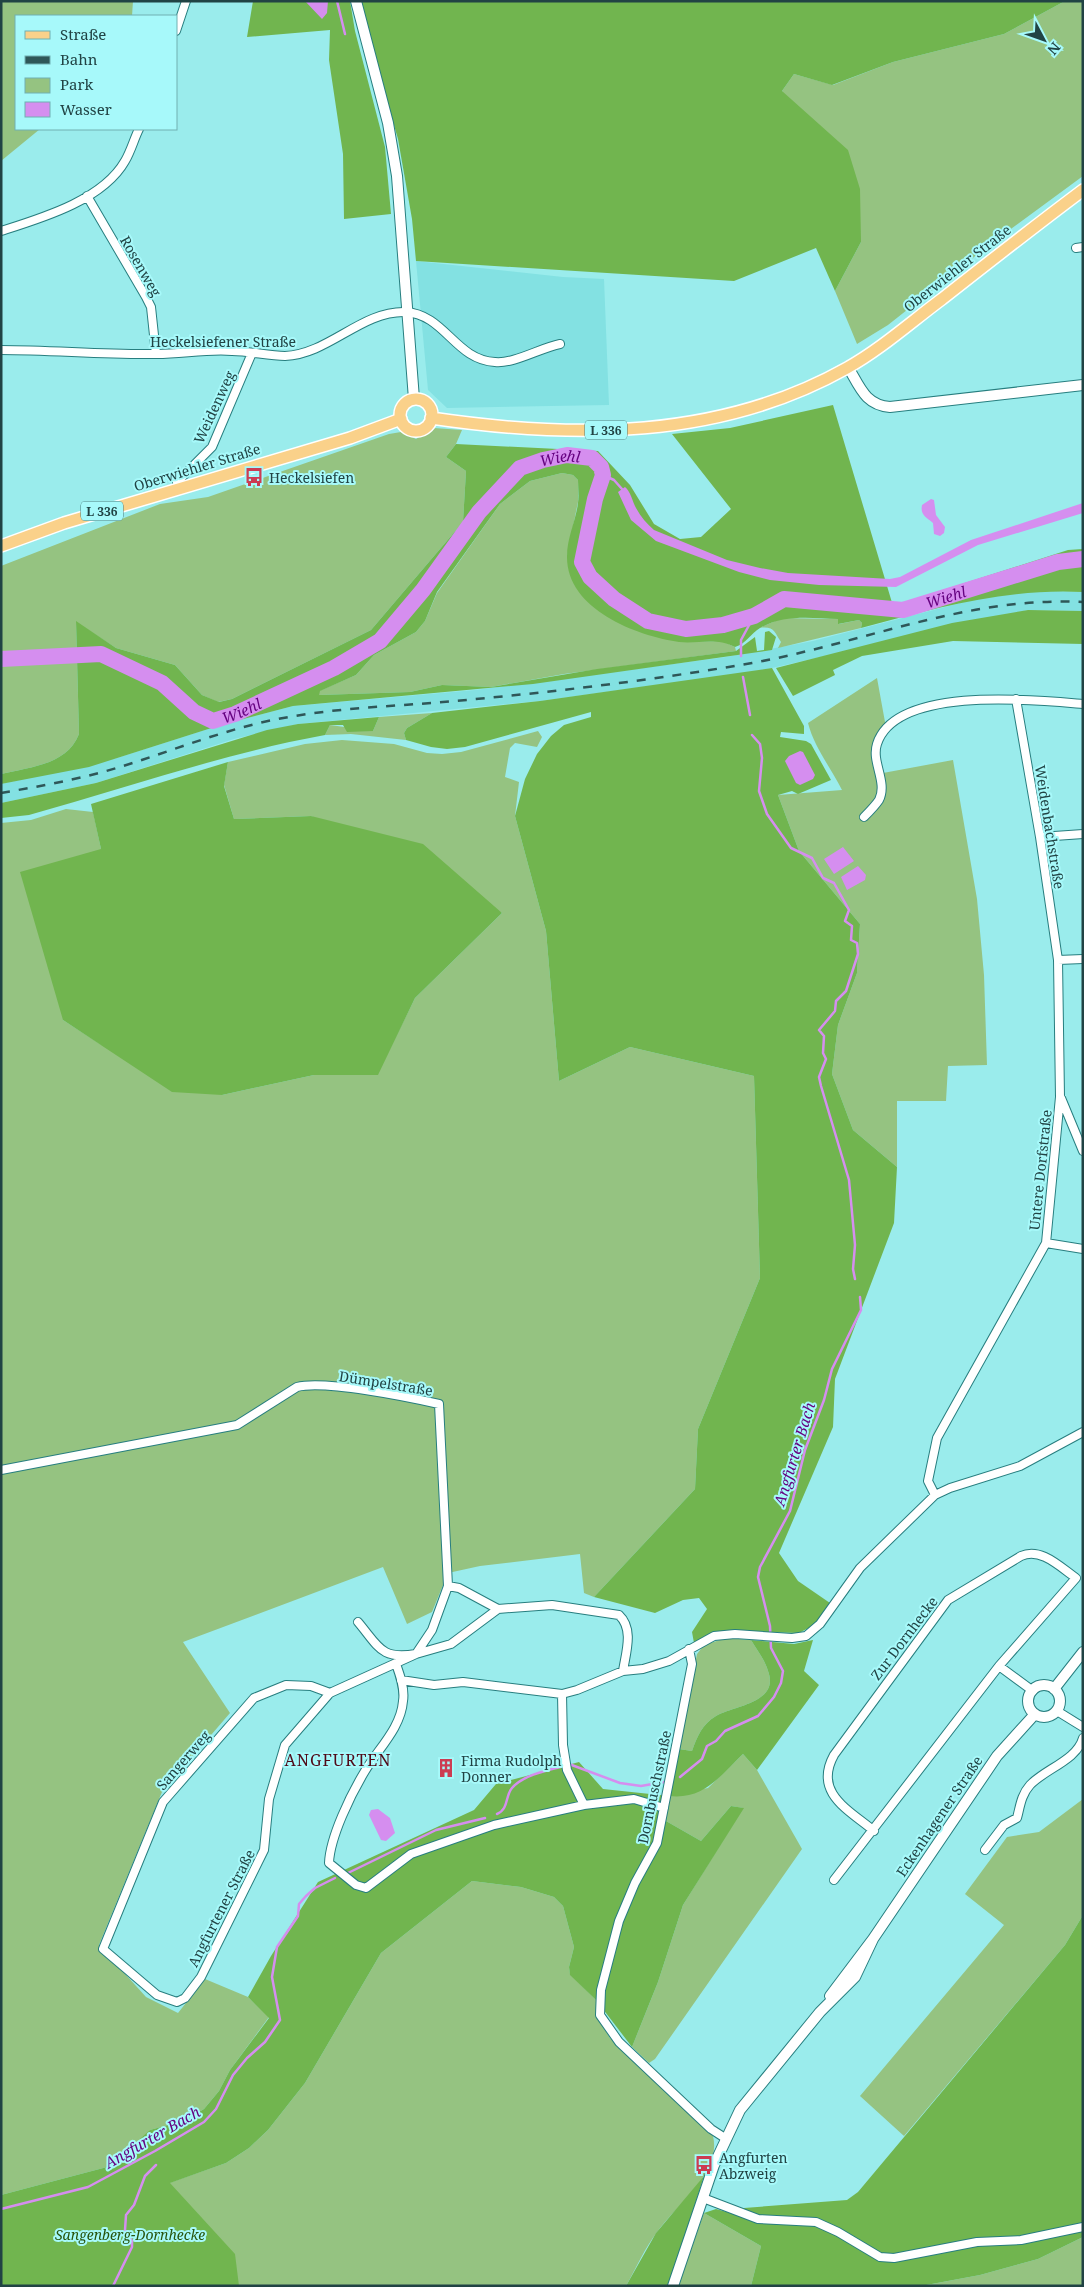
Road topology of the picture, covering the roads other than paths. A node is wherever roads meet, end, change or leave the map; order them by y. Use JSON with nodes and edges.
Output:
{"nodes":[{"id":1,"x":186,"y":1,"type":"edge"},
{"id":2,"x":356,"y":1,"type":"edge"},
{"id":3,"x":178,"y":25,"type":"edge"},
{"id":4,"x":138,"y":130,"type":"edge"},
{"id":5,"x":1083,"y":190,"type":"edge"},
{"id":6,"x":87,"y":196,"type":"junction"},
{"id":7,"x":1,"y":231,"type":"edge"},
{"id":8,"x":407,"y":312,"type":"junction"},
{"id":9,"x":560,"y":344,"type":"dead end"},
{"id":10,"x":1,"y":350,"type":"edge"},
{"id":11,"x":252,"y":353,"type":"junction"},
{"id":12,"x":156,"y":354,"type":"junction"},
{"id":13,"x":848,"y":367,"type":"junction"},
{"id":14,"x":1083,"y":384,"type":"edge"},
{"id":15,"x":414,"y":399,"type":"junction"},
{"id":16,"x":431,"y":418,"type":"junction"},
{"id":17,"x":401,"y":419,"type":"junction"},
{"id":18,"x":178,"y":489,"type":"junction"},
{"id":19,"x":1,"y":546,"type":"edge"},
{"id":20,"x":1016,"y":699,"type":"junction"},
{"id":21,"x":1083,"y":704,"type":"edge"},
{"id":22,"x":864,"y":817,"type":"dead end"},
{"id":23,"x":1083,"y":834,"type":"edge"},
{"id":24,"x":1040,"y":837,"type":"junction"},
{"id":25,"x":1083,"y":959,"type":"edge"},
{"id":26,"x":1058,"y":960,"type":"junction"},
{"id":27,"x":1060,"y":1097,"type":"junction"},
{"id":28,"x":1083,"y":1151,"type":"edge"},
{"id":29,"x":1046,"y":1243,"type":"junction"},
{"id":30,"x":1083,"y":1249,"type":"edge"},
{"id":31,"x":1083,"y":1432,"type":"edge"},
{"id":32,"x":1,"y":1470,"type":"edge"},
{"id":33,"x":936,"y":1495,"type":"junction"},
{"id":34,"x":448,"y":1586,"type":"junction"},
{"id":35,"x":498,"y":1609,"type":"junction"},
{"id":36,"x":358,"y":1622,"type":"dead end"},
{"id":37,"x":689,"y":1649,"type":"junction"},
{"id":38,"x":1083,"y":1652,"type":"edge"},
{"id":39,"x":416,"y":1654,"type":"junction"},
{"id":40,"x":396,"y":1664,"type":"junction"},
{"id":41,"x":999,"y":1666,"type":"junction"},
{"id":42,"x":623,"y":1670,"type":"junction"},
{"id":43,"x":401,"y":1680,"type":"junction"},
{"id":44,"x":1054,"y":1689,"type":"junction"},
{"id":45,"x":1033,"y":1691,"type":"junction"},
{"id":46,"x":330,"y":1693,"type":"junction"},
{"id":47,"x":562,"y":1694,"type":"junction"},
{"id":48,"x":1056,"y":1711,"type":"junction"},
{"id":49,"x":1035,"y":1714,"type":"junction"},
{"id":50,"x":1083,"y":1727,"type":"edge"},
{"id":51,"x":1083,"y":1738,"type":"edge"},
{"id":52,"x":584,"y":1805,"type":"junction"},
{"id":53,"x":664,"y":1808,"type":"junction"},
{"id":54,"x":874,"y":1831,"type":"junction"},
{"id":55,"x":985,"y":1850,"type":"dead end"},
{"id":56,"x":834,"y":1880,"type":"dead end"},
{"id":57,"x":102,"y":1948,"type":"joint"},
{"id":58,"x":725,"y":2138,"type":"junction"},
{"id":59,"x":703,"y":2198,"type":"junction"},
{"id":60,"x":1083,"y":2227,"type":"edge"},
{"id":61,"x":673,"y":2286,"type":"edge"}],
"edges":[{"from":1,"to":3,"type":"street"},
{"from":2,"to":8,"type":"main road"},
{"from":4,"to":6,"type":"street"},
{"from":5,"to":13,"type":"main road","name":"Oberwiehler Straße","number":"L 336"},
{"from":6,"to":7,"type":"street"},
{"from":6,"to":12,"type":"street","name":"Rosenweg"},
{"from":8,"to":9,"type":"street"},
{"from":8,"to":11,"type":"street","name":"Heckelsiefener Straße"},
{"from":8,"to":15,"type":"main road"},
{"from":10,"to":12,"type":"street","name":"Heckelsiefener Straße"},
{"from":11,"to":12,"type":"street","name":"Heckelsiefener Straße"},
{"from":11,"to":18,"type":"street","name":"Weidenweg"},
{"from":13,"to":14,"type":"main road"},
{"from":13,"to":16,"type":"main road","name":"Oberwiehler Straße","number":"L 336"},
{"from":15,"to":16,"type":"main road"},
{"from":15,"to":17,"type":"main road"},
{"from":16,"to":17,"type":"main road"},
{"from":17,"to":18,"type":"main road","name":"Oberwiehler Straße","number":"L 336"},
{"from":18,"to":19,"type":"main road","name":"Oberwiehler Straße","number":"L 336"},
{"from":20,"to":21,"type":"street"},
{"from":20,"to":22,"type":"street"},
{"from":20,"to":24,"type":"street","name":"Weidenbachstraße"},
{"from":23,"to":24,"type":"street"},
{"from":24,"to":26,"type":"street","name":"Weidenbachstraße"},
{"from":25,"to":26,"type":"street"},
{"from":26,"to":27,"type":"street","name":"Untere Dorfstraße"},
{"from":27,"to":28,"type":"street"},
{"from":27,"to":29,"type":"street","name":"Untere Dorfstraße"},
{"from":29,"to":30,"type":"street"},
{"from":29,"to":33,"type":"street","name":"Untere Dorfstraße"},
{"from":31,"to":33,"type":"street"},
{"from":32,"to":34,"type":"street","name":"Dümpelstraße"},
{"from":33,"to":37,"type":"street"},
{"from":34,"to":35,"type":"street"},
{"from":34,"to":39,"type":"street","name":"Dümpelstraße"},
{"from":35,"to":39,"type":"street"},
{"from":35,"to":42,"type":"street"},
{"from":36,"to":39,"type":"street"},
{"from":37,"to":42,"type":"street"},
{"from":37,"to":53,"type":"street","name":"Dornbuschstraße"},
{"from":38,"to":44,"type":"main road"},
{"from":39,"to":40,"type":"street","name":"Angfurtener Straße"},
{"from":40,"to":43,"type":"street"},
{"from":40,"to":46,"type":"street","name":"Angfurtener Straße"},
{"from":41,"to":45,"type":"street"},
{"from":41,"to":54,"type":"street","name":"Zur Dornhecke"},
{"from":41,"to":54,"type":"street","name":"Zur Dornhecke"},
{"from":42,"to":47,"type":"street"},
{"from":43,"to":47,"type":"street"},
{"from":43,"to":52,"type":"street"},
{"from":44,"to":45,"type":"main road"},
{"from":44,"to":48,"type":"main road"},
{"from":45,"to":49,"type":"main road"},
{"from":46,"to":57,"type":"street","name":"Sangerweg"},
{"from":46,"to":57,"type":"street","name":"Angfurtener Straße"},
{"from":47,"to":52,"type":"street"},
{"from":48,"to":49,"type":"main road"},
{"from":48,"to":50,"type":"street"},
{"from":49,"to":58,"type":"main road","name":"Eckenhagener Straße"},
{"from":51,"to":55,"type":"street"},
{"from":52,"to":53,"type":"street"},
{"from":53,"to":58,"type":"street","name":"Dornbuschstraße"},
{"from":54,"to":56,"type":"street","name":"Zur Dornhecke"},
{"from":58,"to":59,"type":"main road","name":"Eckenhagener Straße"},
{"from":59,"to":60,"type":"street"},
{"from":59,"to":61,"type":"main road","name":"Eckenhagener Straße"}]}
